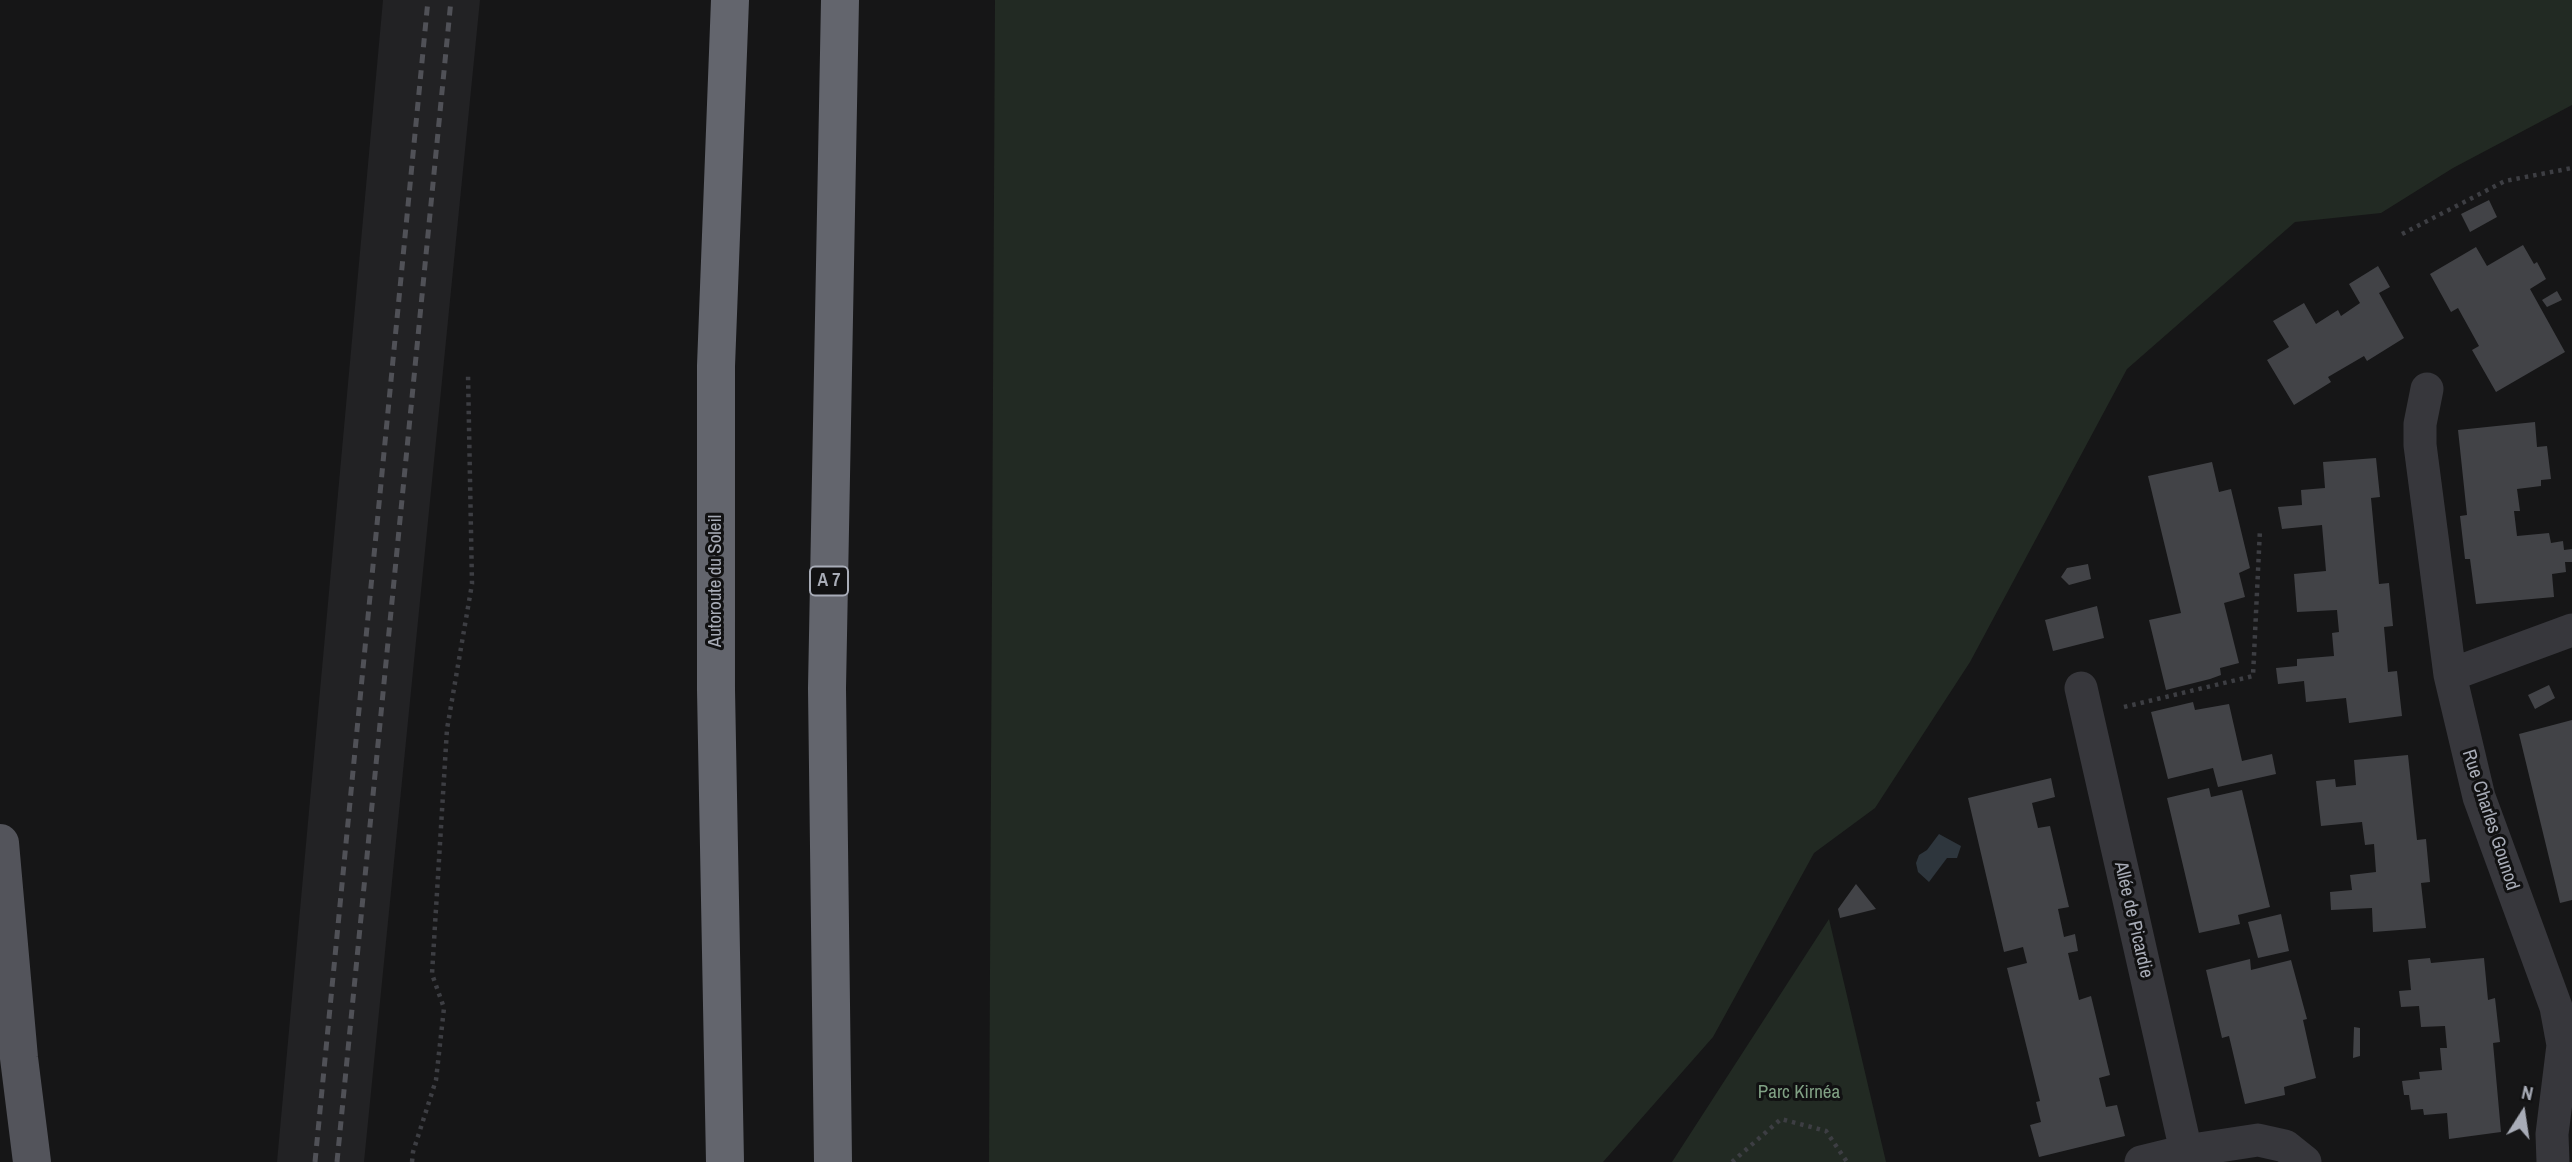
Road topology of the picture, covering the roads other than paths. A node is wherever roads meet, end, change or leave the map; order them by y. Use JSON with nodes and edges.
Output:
{"nodes":[{"id":1,"x":730,"y":0,"type":"edge"},
{"id":2,"x":840,"y":0,"type":"edge"},
{"id":3,"x":2427,"y":390,"type":"dead end"},
{"id":4,"x":2572,"y":630,"type":"edge"},
{"id":5,"x":2450,"y":675,"type":"junction"},
{"id":6,"x":2083,"y":702,"type":"road end"},
{"id":7,"x":0,"y":843,"type":"edge"},
{"id":8,"x":0,"y":955,"type":"edge"},
{"id":9,"x":2567,"y":1046,"type":"edge"},
{"id":10,"x":19,"y":1058,"type":"junction"},
{"id":11,"x":2186,"y":1151,"type":"junction"},
{"id":12,"x":32,"y":1162,"type":"edge"},
{"id":13,"x":725,"y":1162,"type":"edge"},
{"id":14,"x":833,"y":1162,"type":"edge"},
{"id":15,"x":2141,"y":1162,"type":"edge"},
{"id":16,"x":2305,"y":1162,"type":"edge"},
{"id":17,"x":2553,"y":1162,"type":"edge"}],
"edges":[{"from":1,"to":13,"type":"highway","name":"Autoroute du Soleil"},
{"from":2,"to":14,"type":"highway","number":"A 7"},
{"from":3,"to":5,"type":"street","name":"Rue Charles Gounod"},
{"from":4,"to":5,"type":"street"},
{"from":5,"to":9,"type":"street","name":"Rue Charles Gounod"},
{"from":6,"to":11,"type":"street","name":"Allée de Picardie"},
{"from":7,"to":10,"type":"main road"},
{"from":8,"to":10,"type":"main road"},
{"from":9,"to":17,"type":"street","name":"Rue Charles Gounod"},
{"from":10,"to":12,"type":"main road"},
{"from":11,"to":15,"type":"street"},
{"from":11,"to":16,"type":"street"}]}
